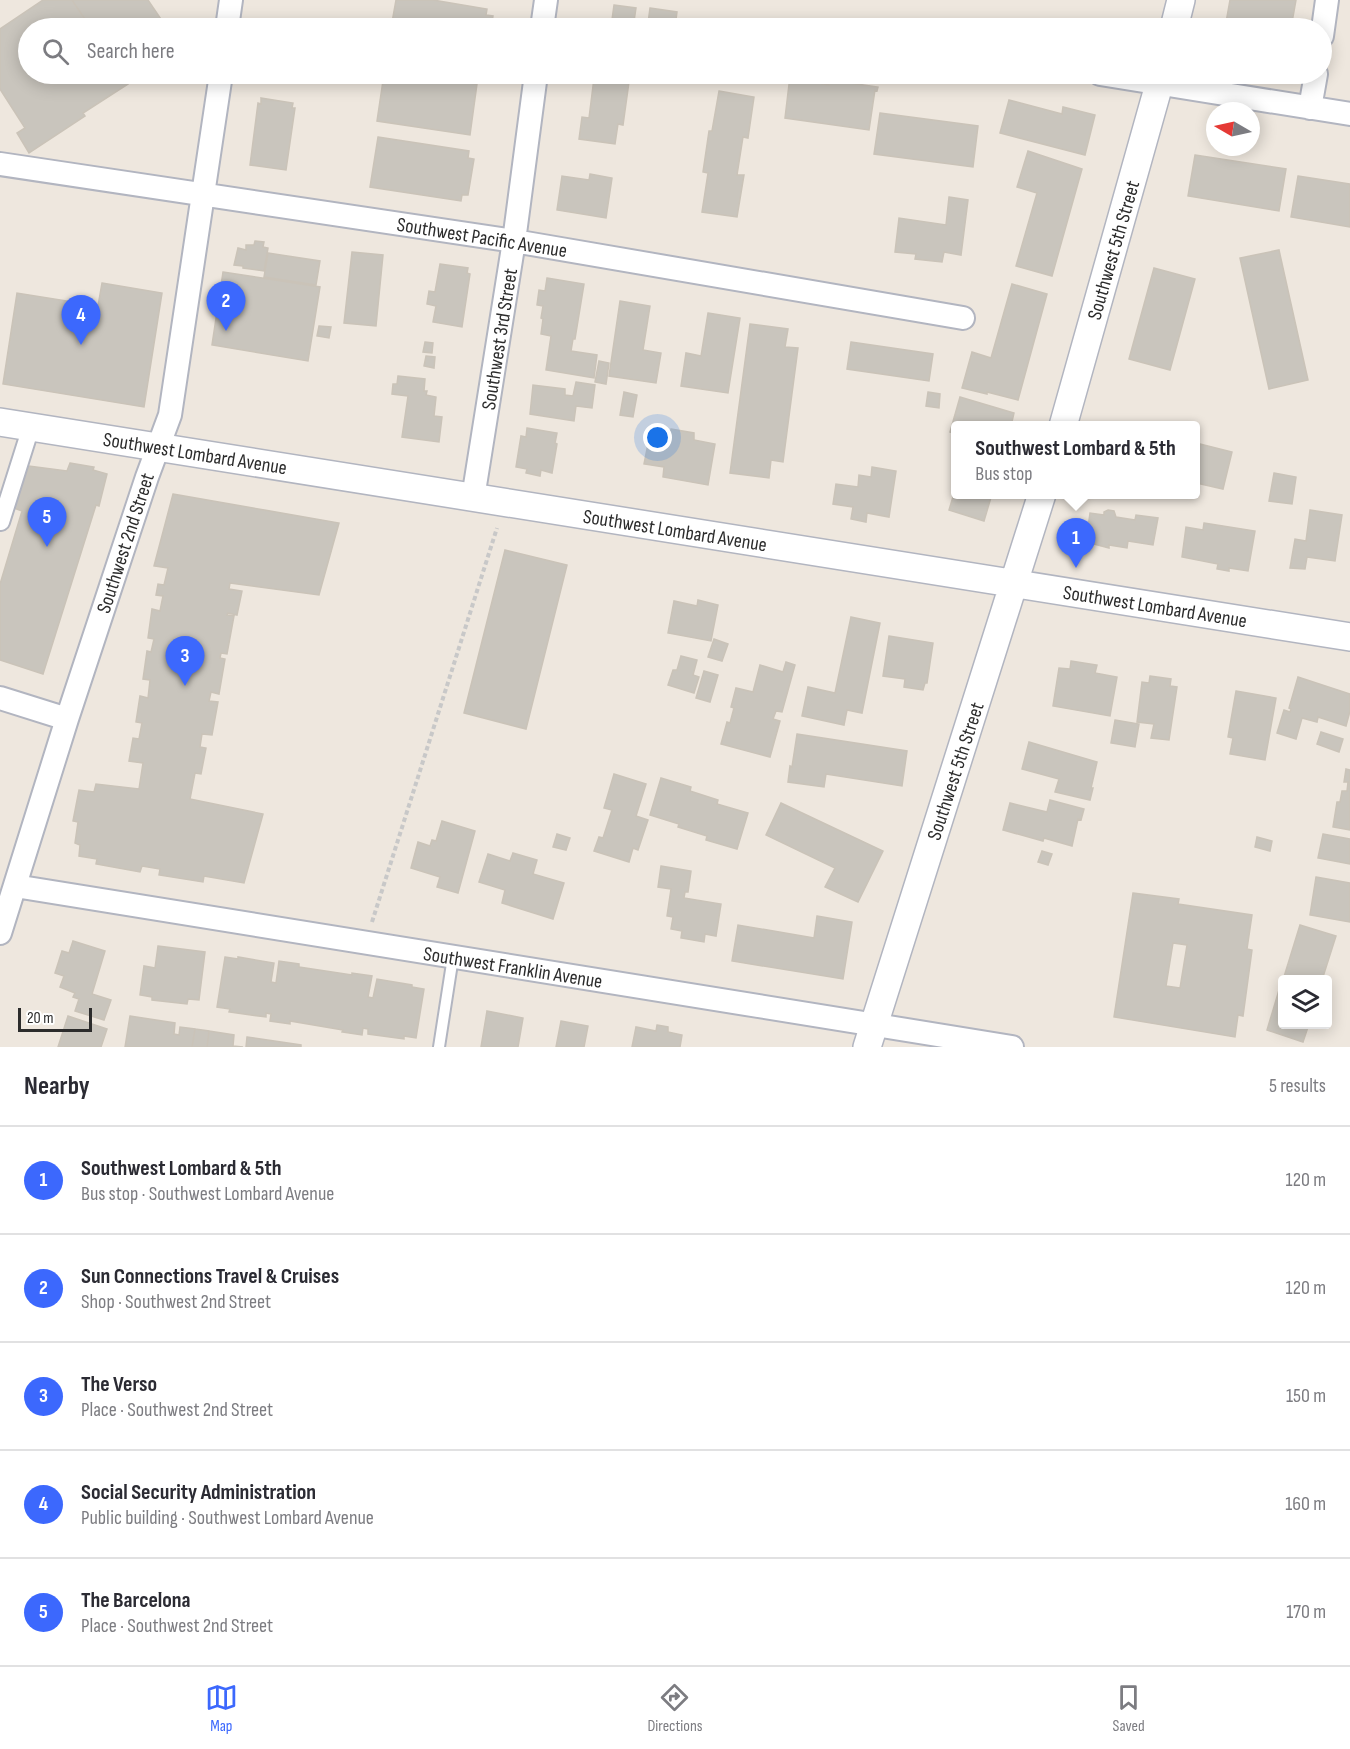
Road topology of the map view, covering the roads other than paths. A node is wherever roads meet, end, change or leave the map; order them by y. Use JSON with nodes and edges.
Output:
{"nodes":[{"id":1,"x":231,"y":0,"type":"edge"},
{"id":2,"x":546,"y":0,"type":"edge"},
{"id":3,"x":1181,"y":0,"type":"edge"},
{"id":4,"x":1327,"y":0,"type":"edge"},
{"id":5,"x":228,"y":18,"type":"edge"},
{"id":6,"x":543,"y":18,"type":"edge"},
{"id":7,"x":1176,"y":18,"type":"edge"},
{"id":8,"x":1324,"y":18,"type":"edge"},
{"id":9,"x":220,"y":84,"type":"edge"},
{"id":10,"x":535,"y":84,"type":"edge"},
{"id":11,"x":1160,"y":84,"type":"edge"},
{"id":12,"x":1187,"y":84,"type":"edge"},
{"id":13,"x":1314,"y":84,"type":"edge"},
{"id":14,"x":1310,"y":108,"type":"junction"},
{"id":15,"x":1350,"y":114,"type":"edge"},
{"id":16,"x":0,"y":164,"type":"edge"},
{"id":17,"x":203,"y":195,"type":"junction"},
{"id":18,"x":514,"y":242,"type":"junction"},
{"id":19,"x":963,"y":318,"type":"dead end"},
{"id":20,"x":1064,"y":421,"type":"edge"},
{"id":21,"x":0,"y":422,"type":"edge"},
{"id":22,"x":31,"y":427,"type":"junction"},
{"id":23,"x":157,"y":447,"type":"junction"},
{"id":24,"x":473,"y":498,"type":"junction"},
{"id":25,"x":1041,"y":499,"type":"edge"},
{"id":26,"x":1,"y":522,"type":"edge"},
{"id":27,"x":1015,"y":583,"type":"junction"},
{"id":28,"x":1350,"y":637,"type":"edge"},
{"id":29,"x":0,"y":698,"type":"edge"},
{"id":30,"x":67,"y":719,"type":"junction"},
{"id":31,"x":15,"y":886,"type":"junction"},
{"id":32,"x":0,"y":933,"type":"edge"},
{"id":33,"x":453,"y":957,"type":"junction"},
{"id":34,"x":871,"y":1036,"type":"edge"},
{"id":35,"x":439,"y":1047,"type":"edge"},
{"id":36,"x":1012,"y":1047,"type":"edge"}],
"edges":[{"from":1,"to":5,"type":"street"},
{"from":2,"to":6,"type":"street"},
{"from":3,"to":7,"type":"street"},
{"from":4,"to":8,"type":"street"},
{"from":9,"to":17,"type":"street","name":"Southwest 2nd Street"},
{"from":10,"to":18,"type":"street","name":"Southwest 3rd Street"},
{"from":11,"to":20,"type":"street","name":"Southwest 5th Street"},
{"from":12,"to":14,"type":"street"},
{"from":13,"to":14,"type":"street"},
{"from":14,"to":15,"type":"street"},
{"from":16,"to":17,"type":"street","name":"Southwest Pacific Avenue"},
{"from":17,"to":18,"type":"street","name":"Southwest Pacific Avenue"},
{"from":17,"to":23,"type":"street","name":"Southwest 2nd Street"},
{"from":18,"to":19,"type":"street","name":"Southwest Pacific Avenue"},
{"from":18,"to":24,"type":"street","name":"Southwest 3rd Street"},
{"from":21,"to":22,"type":"street","name":"Southwest Lombard Avenue"},
{"from":22,"to":23,"type":"street","name":"Southwest Lombard Avenue"},
{"from":22,"to":26,"type":"street"},
{"from":23,"to":24,"type":"street","name":"Southwest Lombard Avenue"},
{"from":23,"to":30,"type":"street","name":"Southwest 2nd Street"},
{"from":24,"to":27,"type":"street","name":"Southwest Lombard Avenue"},
{"from":25,"to":27,"type":"street","name":"Southwest 5th Street"},
{"from":27,"to":28,"type":"street","name":"Southwest Lombard Avenue"},
{"from":27,"to":34,"type":"street","name":"Southwest 5th Street"},
{"from":29,"to":30,"type":"street"},
{"from":30,"to":31,"type":"street","name":"Southwest 2nd Street"},
{"from":31,"to":32,"type":"street","name":"Southwest 2nd Street"},
{"from":31,"to":33,"type":"street","name":"Southwest Franklin Avenue"},
{"from":33,"to":34,"type":"street","name":"Southwest Franklin Avenue"},
{"from":33,"to":35,"type":"lane"},
{"from":34,"to":36,"type":"street","name":"Southwest Franklin Avenue"}]}
